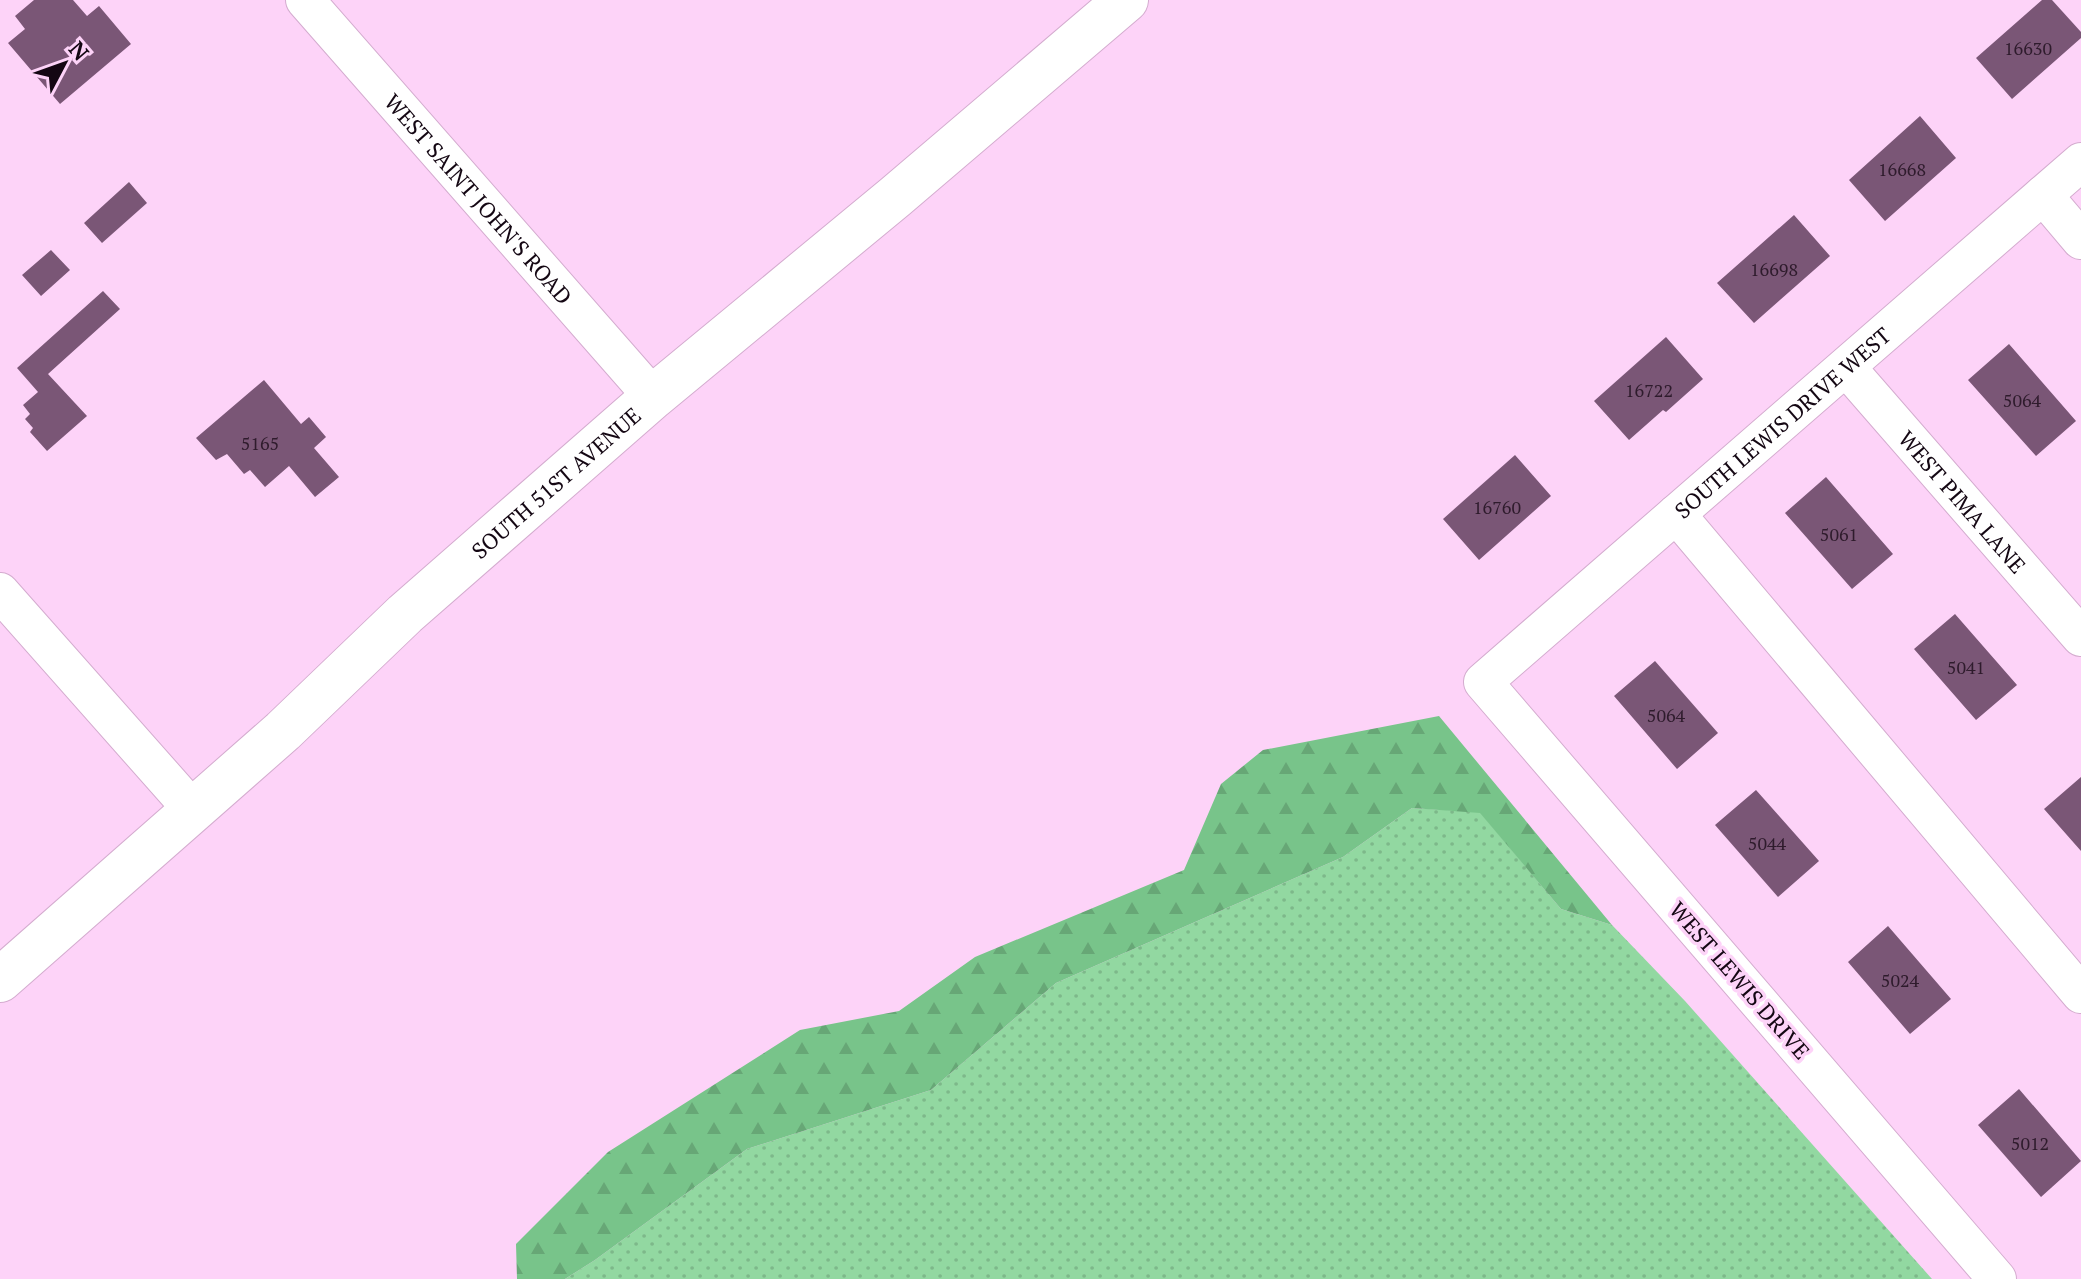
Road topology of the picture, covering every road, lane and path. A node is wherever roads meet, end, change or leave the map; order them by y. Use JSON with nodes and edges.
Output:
{"nodes":[{"id":1,"x":305,"y":0,"type":"edge"},
{"id":2,"x":1126,"y":0,"type":"edge"},
{"id":3,"x":2081,"y":162,"type":"edge"},
{"id":4,"x":2043,"y":195,"type":"junction"},
{"id":5,"x":2081,"y":240,"type":"edge"},
{"id":6,"x":1846,"y":367,"type":"junction"},
{"id":7,"x":653,"y":397,"type":"junction"},
{"id":8,"x":1676,"y":514,"type":"junction"},
{"id":9,"x":0,"y":592,"type":"edge"},
{"id":10,"x":2081,"y":637,"type":"edge"},
{"id":11,"x":1483,"y":682,"type":"joint"},
{"id":12,"x":192,"y":809,"type":"junction"},
{"id":13,"x":0,"y":980,"type":"edge"},
{"id":14,"x":2081,"y":994,"type":"edge"},
{"id":15,"x":1997,"y":1279,"type":"edge"}],
"edges":[{"from":1,"to":7,"type":"street","name":"WEST SAINT JOHN'S ROAD"},
{"from":2,"to":7,"type":"main road","name":"SOUTH 51ST AVENUE"},
{"from":3,"to":4,"type":"street","name":"SOUTH LEWIS DRIVE WEST"},
{"from":4,"to":5,"type":"street"},
{"from":4,"to":6,"type":"street","name":"SOUTH LEWIS DRIVE WEST"},
{"from":6,"to":8,"type":"street","name":"SOUTH LEWIS DRIVE WEST"},
{"from":6,"to":10,"type":"street","name":"WEST PIMA LANE"},
{"from":7,"to":12,"type":"main road","name":"SOUTH 51ST AVENUE"},
{"from":8,"to":11,"type":"street","name":"SOUTH LEWIS DRIVE WEST"},
{"from":8,"to":14,"type":"street"},
{"from":9,"to":12,"type":"street"},
{"from":11,"to":15,"type":"street","name":"WEST LEWIS DRIVE"},
{"from":12,"to":13,"type":"main road","name":"SOUTH 51ST AVENUE"}]}
